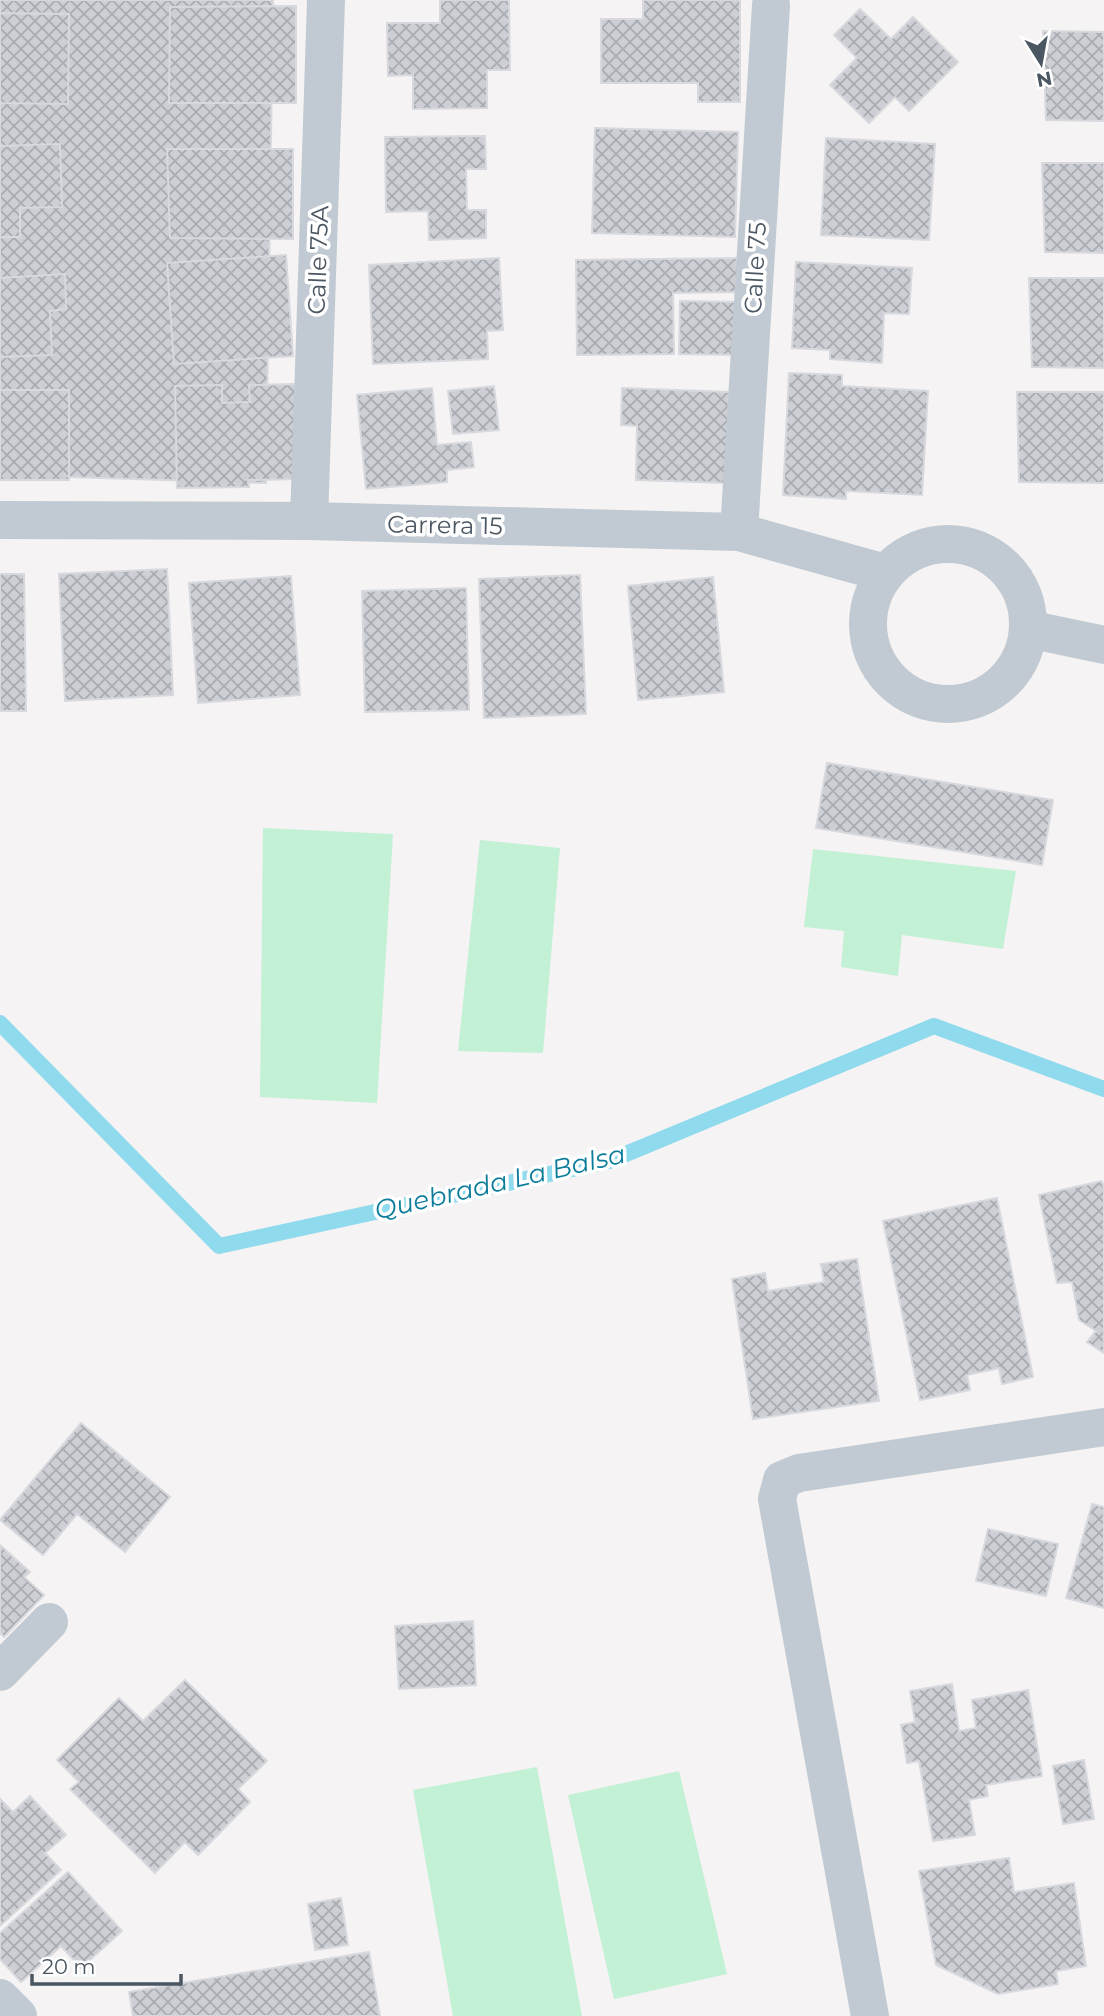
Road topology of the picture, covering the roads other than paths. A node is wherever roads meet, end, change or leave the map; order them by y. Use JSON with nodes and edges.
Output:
{"nodes":[{"id":1,"x":326,"y":0,"type":"edge"},
{"id":2,"x":771,"y":5,"type":"dead end"},
{"id":3,"x":0,"y":520,"type":"edge"},
{"id":4,"x":309,"y":521,"type":"junction"},
{"id":5,"x":739,"y":532,"type":"junction"},
{"id":6,"x":885,"y":573,"type":"junction"},
{"id":7,"x":1028,"y":629,"type":"junction"},
{"id":8,"x":1104,"y":645,"type":"edge"},
{"id":9,"x":1104,"y":1427,"type":"edge"},
{"id":10,"x":49,"y":1622,"type":"dead end"},
{"id":11,"x":0,"y":1672,"type":"edge"},
{"id":12,"x":0,"y":1998,"type":"edge"},
{"id":13,"x":18,"y":2016,"type":"edge"},
{"id":14,"x":870,"y":2016,"type":"edge"}],
"edges":[{"from":1,"to":4,"type":"street","name":"Calle 75A"},
{"from":2,"to":5,"type":"street","name":"Calle 75"},
{"from":3,"to":4,"type":"street","name":"Carrera 15"},
{"from":4,"to":5,"type":"street","name":"Carrera 15"},
{"from":5,"to":6,"type":"street","name":"Carrera 15"},
{"from":6,"to":7,"type":"street"},
{"from":6,"to":7,"type":"street"},
{"from":7,"to":8,"type":"street"},
{"from":9,"to":14,"type":"street"},
{"from":10,"to":11,"type":"street"},
{"from":12,"to":13,"type":"street"}]}
